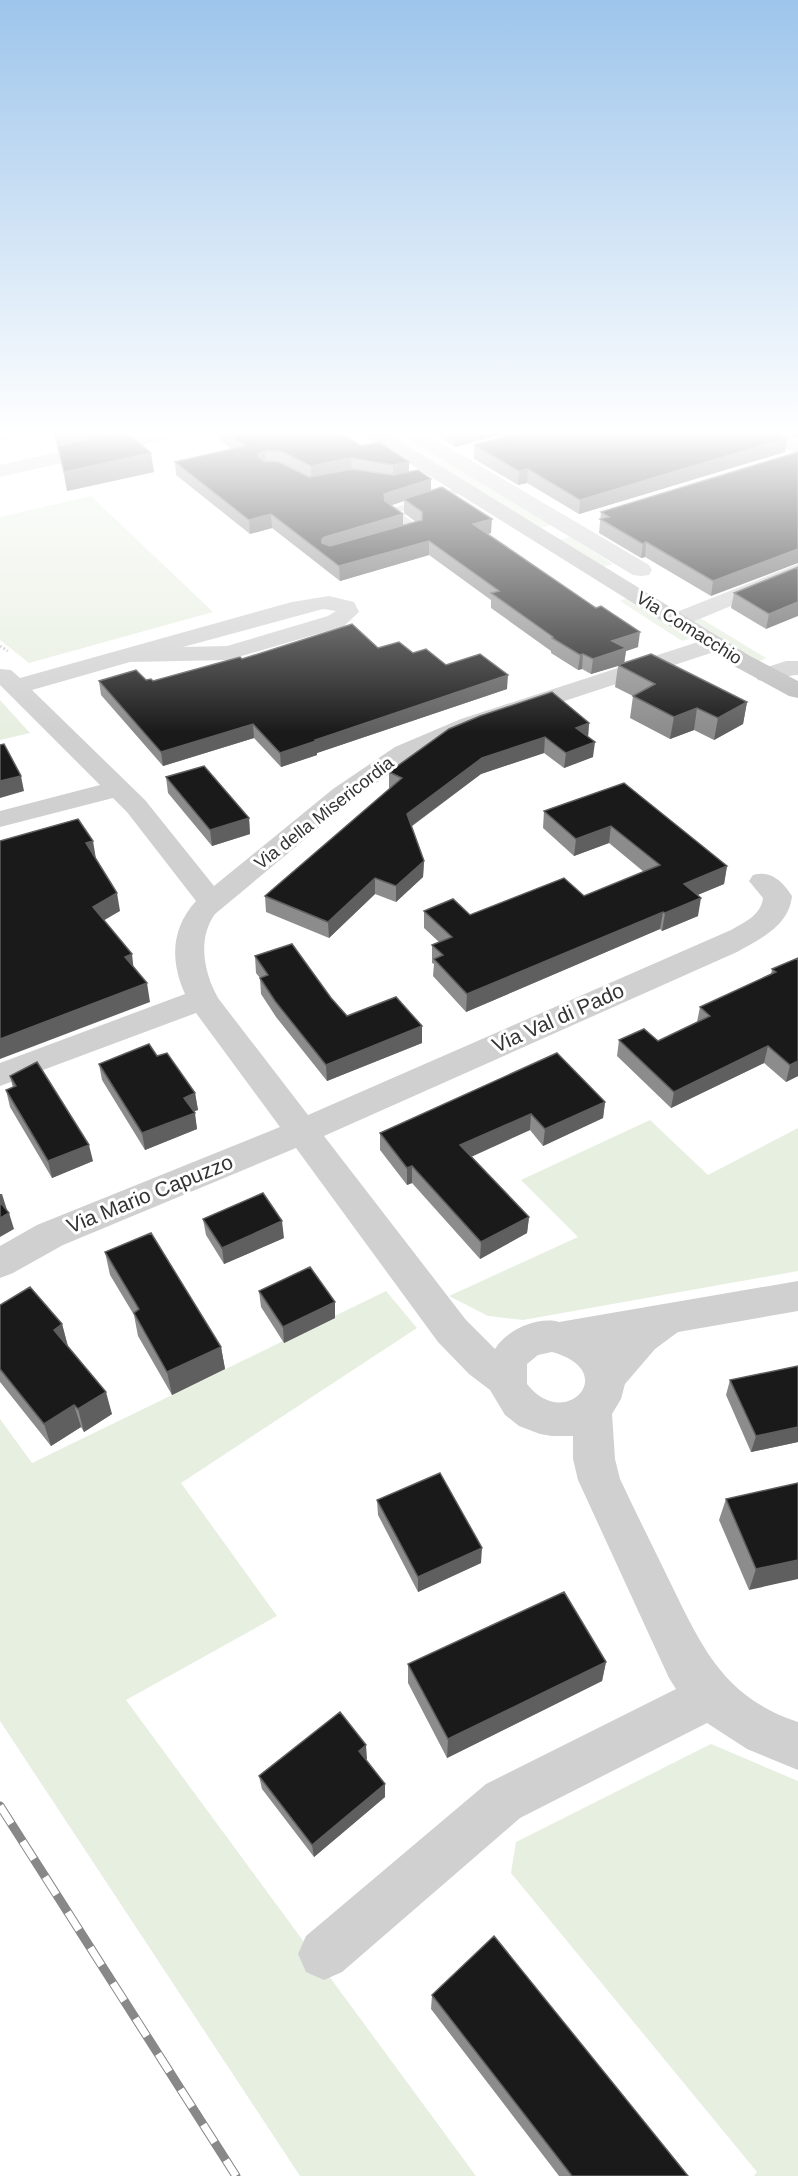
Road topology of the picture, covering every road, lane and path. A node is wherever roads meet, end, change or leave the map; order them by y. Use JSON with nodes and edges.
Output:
{"nodes":[{"id":1,"x":415,"y":531,"type":"edge"},
{"id":2,"x":533,"y":531,"type":"edge"},
{"id":3,"x":556,"y":531,"type":"edge"},
{"id":4,"x":574,"y":531,"type":"edge"},
{"id":5,"x":540,"y":535,"type":"junction"},
{"id":6,"x":395,"y":536,"type":"edge"},
{"id":7,"x":641,"y":570,"type":"dead end"},
{"id":8,"x":798,"y":570,"type":"edge"},
{"id":9,"x":268,"y":616,"type":"junction"},
{"id":10,"x":677,"y":620,"type":"junction"},
{"id":11,"x":289,"y":635,"type":"junction"},
{"id":12,"x":715,"y":644,"type":"junction"},
{"id":13,"x":130,"y":655,"type":"junction"},
{"id":14,"x":798,"y":668,"type":"edge"},
{"id":15,"x":766,"y":675,"type":"junction"},
{"id":16,"x":7,"y":679,"type":"edge"},
{"id":17,"x":798,"y":692,"type":"edge"},
{"id":18,"x":119,"y":788,"type":"junction"},
{"id":19,"x":0,"y":819,"type":"edge"},
{"id":20,"x":763,"y":881,"type":"dead end"},
{"id":21,"x":212,"y":902,"type":"junction"},
{"id":22,"x":202,"y":999,"type":"junction"},
{"id":23,"x":0,"y":1075,"type":"edge"},
{"id":24,"x":302,"y":1132,"type":"junction"},
{"id":25,"x":0,"y":1263,"type":"edge"},
{"id":26,"x":798,"y":1296,"type":"edge"},
{"id":27,"x":440,"y":1313,"type":"junction"},
{"id":28,"x":671,"y":1318,"type":"junction"},
{"id":29,"x":562,"y":1337,"type":"junction"},
{"id":30,"x":524,"y":1343,"type":"junction"},
{"id":31,"x":507,"y":1381,"type":"junction"},
{"id":32,"x":599,"y":1393,"type":"junction"},
{"id":33,"x":534,"y":1414,"type":"junction"},
{"id":34,"x":599,"y":1480,"type":"junction"},
{"id":35,"x":711,"y":1695,"type":"junction"},
{"id":36,"x":798,"y":1746,"type":"edge"},
{"id":37,"x":324,"y":1954,"type":"dead end"}],
"edges":[{"from":1,"to":6,"type":"lane"},
{"from":2,"to":5,"type":"main road","name":"Via Comacchio"},
{"from":3,"to":5,"type":"street"},
{"from":4,"to":7,"type":"street","name":"Via Comacchio"},
{"from":5,"to":10,"type":"main road","name":"Via Comacchio"},
{"from":8,"to":10,"type":"street"},
{"from":9,"to":11,"type":"street"},
{"from":9,"to":11,"type":"street"},
{"from":9,"to":13,"type":"street"},
{"from":10,"to":12,"type":"main road","name":"Via Comacchio"},
{"from":11,"to":13,"type":"street"},
{"from":12,"to":15,"type":"main road","name":"Via Comacchio"},
{"from":12,"to":21,"type":"street","name":"Via della Misericordia"},
{"from":13,"to":16,"type":"street"},
{"from":14,"to":15,"type":"street","name":"Via Comacchio"},
{"from":15,"to":17,"type":"main road","name":"Via Comacchio"},
{"from":16,"to":18,"type":"street"},
{"from":18,"to":19,"type":"street"},
{"from":18,"to":21,"type":"street"},
{"from":20,"to":24,"type":"street","name":"Via Val di Pado"},
{"from":21,"to":22,"type":"street","name":"Via della Misericordia"},
{"from":22,"to":23,"type":"street"},
{"from":22,"to":24,"type":"street","name":"Via della Misericordia"},
{"from":24,"to":25,"type":"street","name":"Via Mario Capuzzo"},
{"from":24,"to":27,"type":"street","name":"Via della Misericordia"},
{"from":26,"to":28,"type":"street"},
{"from":27,"to":30,"type":"street","name":"Via della Misericordia"},
{"from":27,"to":31,"type":"street","name":"Via della Misericordia"},
{"from":28,"to":29,"type":"street"},
{"from":28,"to":32,"type":"street"},
{"from":29,"to":30,"type":"street","name":"Via della Misericordia"},
{"from":29,"to":32,"type":"street","name":"Via della Misericordia"},
{"from":30,"to":31,"type":"street"},
{"from":31,"to":33,"type":"street","name":"Via della Misericordia"},
{"from":32,"to":33,"type":"street"},
{"from":32,"to":34,"type":"street","name":"Via della Misericordia"},
{"from":33,"to":34,"type":"street","name":"Via della Misericordia"},
{"from":34,"to":35,"type":"street","name":"Via della Misericordia"},
{"from":35,"to":36,"type":"street","name":"Via della Misericordia"},
{"from":35,"to":37,"type":"street"}]}
